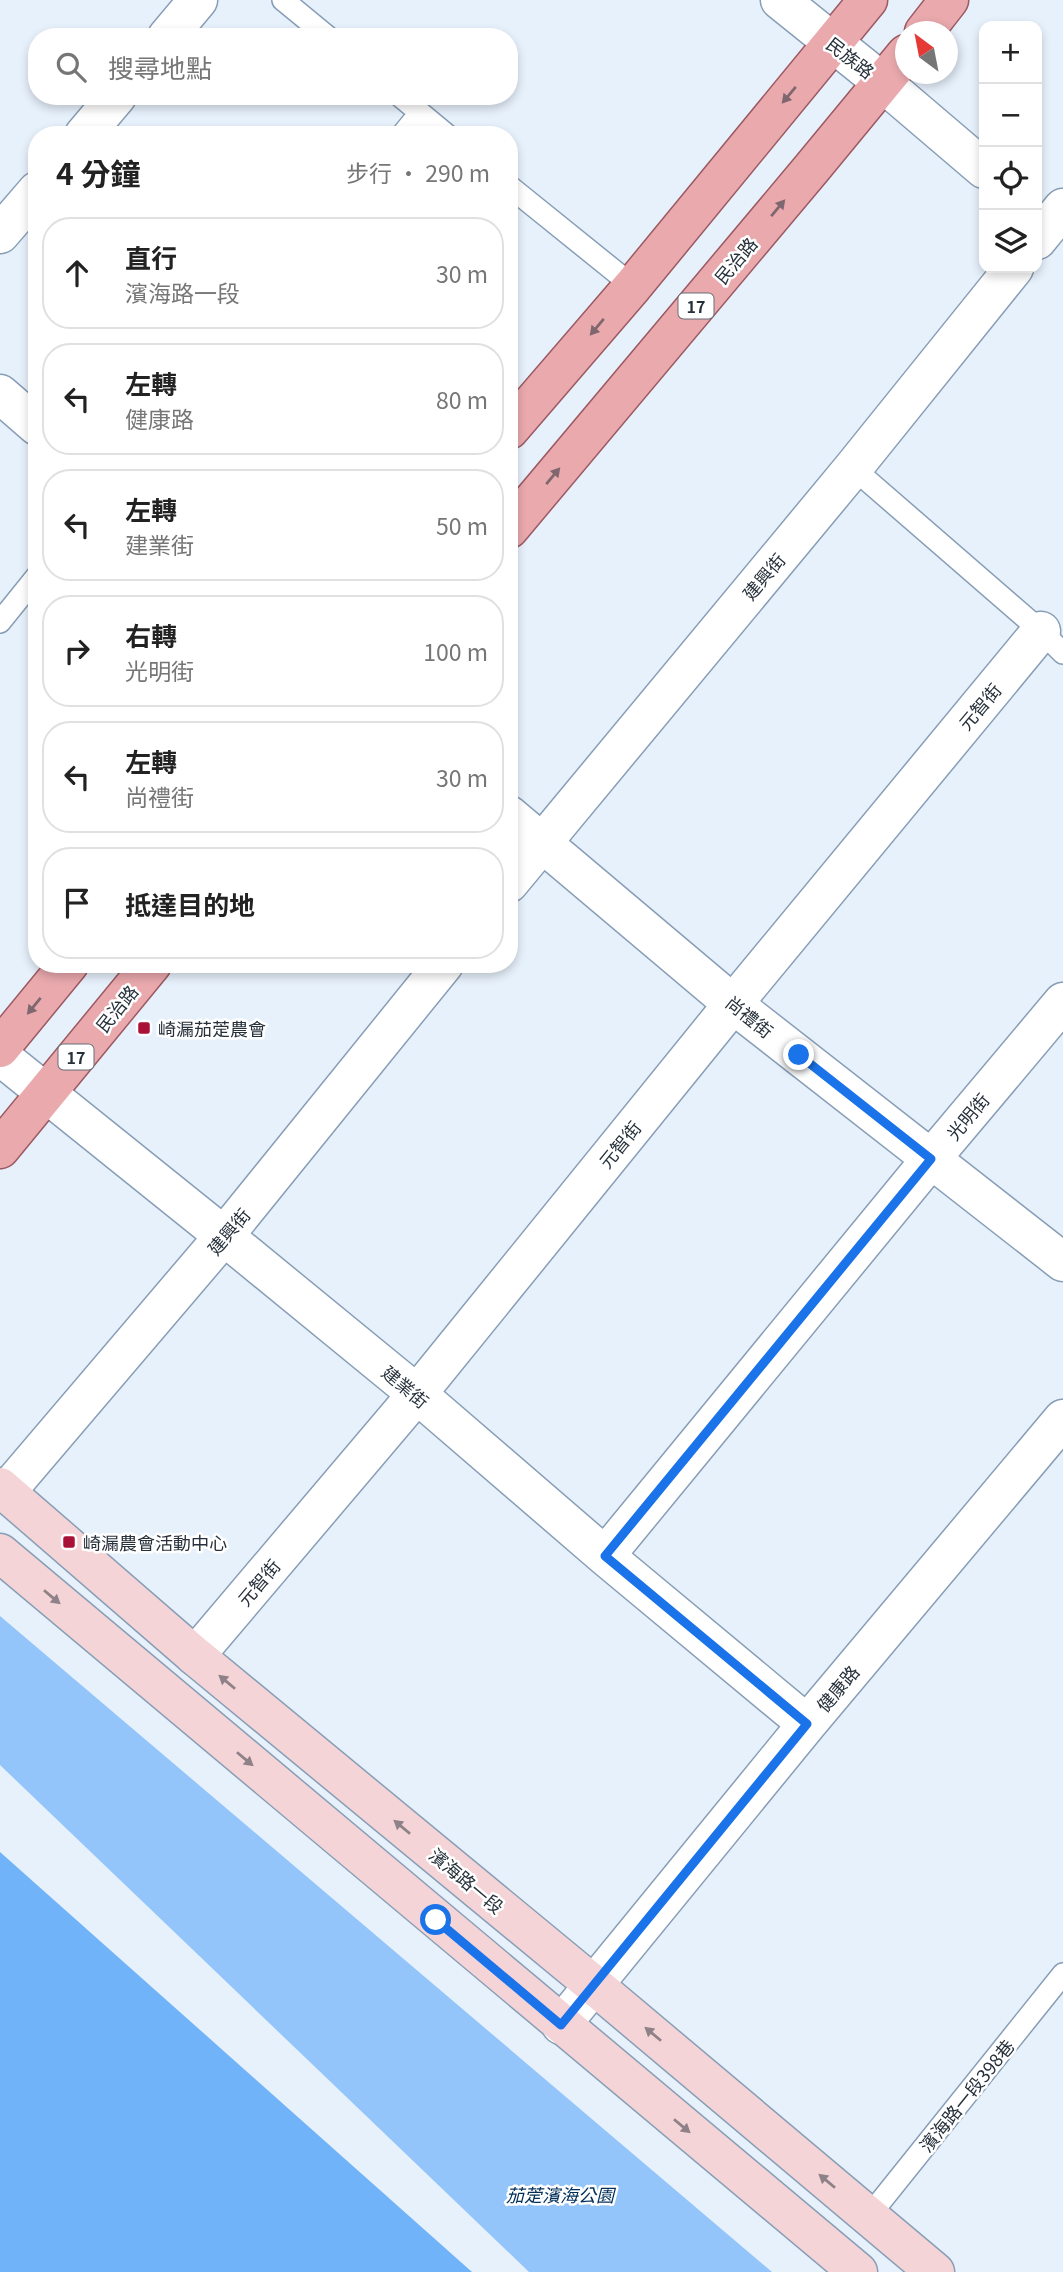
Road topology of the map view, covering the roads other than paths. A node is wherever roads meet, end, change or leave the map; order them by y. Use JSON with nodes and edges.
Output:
{"nodes":[{"id":1,"x":198,"y":0,"type":"edge"},
{"id":2,"x":283,"y":0,"type":"edge"},
{"id":3,"x":780,"y":0,"type":"edge"},
{"id":4,"x":869,"y":0,"type":"edge"},
{"id":5,"x":949,"y":0,"type":"edge"},
{"id":6,"x":933,"y":21,"type":"edge"},
{"id":7,"x":175,"y":28,"type":"edge"},
{"id":8,"x":317,"y":28,"type":"edge"},
{"id":9,"x":832,"y":43,"type":"junction"},
{"id":10,"x":894,"y":68,"type":"edge"},
{"id":11,"x":109,"y":105,"type":"edge"},
{"id":12,"x":411,"y":105,"type":"edge"},
{"id":13,"x":420,"y":113,"type":"junction"},
{"id":14,"x":92,"y":126,"type":"edge"},
{"id":15,"x":409,"y":126,"type":"edge"},
{"id":16,"x":436,"y":126,"type":"edge"},
{"id":17,"x":979,"y":163,"type":"edge"},
{"id":18,"x":518,"y":193,"type":"edge"},
{"id":19,"x":28,"y":201,"type":"edge"},
{"id":20,"x":0,"y":234,"type":"edge"},
{"id":21,"x":1010,"y":273,"type":"edge"},
{"id":22,"x":633,"y":286,"type":"junction"},
{"id":23,"x":0,"y":394,"type":"edge"},
{"id":24,"x":28,"y":418,"type":"edge"},
{"id":25,"x":518,"y":420,"type":"edge"},
{"id":26,"x":853,"y":468,"type":"junction"},
{"id":27,"x":518,"y":518,"type":"edge"},
{"id":28,"x":28,"y":587,"type":"edge"},
{"id":29,"x":0,"y":622,"type":"edge"},
{"id":30,"x":1052,"y":642,"type":"edge"},
{"id":31,"x":518,"y":822,"type":"edge"},
{"id":32,"x":542,"y":842,"type":"junction"},
{"id":33,"x":518,"y":872,"type":"edge"},
{"id":34,"x":62,"y":973,"type":"edge"},
{"id":35,"x":145,"y":973,"type":"edge"},
{"id":36,"x":436,"y":973,"type":"edge"},
{"id":37,"x":1063,"y":1002,"type":"edge"},
{"id":38,"x":733,"y":1003,"type":"junction"},
{"id":39,"x":0,"y":1048,"type":"edge"},
{"id":40,"x":0,"y":1056,"type":"edge"},
{"id":41,"x":47,"y":1093,"type":"junction"},
{"id":42,"x":0,"y":1149,"type":"edge"},
{"id":43,"x":931,"y":1159,"type":"junction"},
{"id":44,"x":224,"y":1236,"type":"junction"},
{"id":45,"x":1063,"y":1262,"type":"edge"},
{"id":46,"x":417,"y":1394,"type":"junction"},
{"id":47,"x":1063,"y":1419,"type":"edge"},
{"id":48,"x":3,"y":1489,"type":"edge"},
{"id":49,"x":0,"y":1553,"type":"edge"},
{"id":50,"x":605,"y":1556,"type":"junction"},
{"id":51,"x":195,"y":1656,"type":"junction"},
{"id":52,"x":807,"y":1724,"type":"junction"},
{"id":53,"x":1063,"y":1975,"type":"edge"},
{"id":54,"x":595,"y":1986,"type":"junction"},
{"id":55,"x":561,"y":2025,"type":"junction"},
{"id":56,"x":869,"y":2216,"type":"junction"},
{"id":57,"x":858,"y":2272,"type":"edge"},
{"id":58,"x":935,"y":2272,"type":"edge"}],
"edges":[{"from":1,"to":7,"type":"street"},
{"from":2,"to":8,"type":"lane"},
{"from":3,"to":9,"type":"street","name":"民族路"},
{"from":4,"to":9,"type":"main road"},
{"from":5,"to":6,"type":"main road"},
{"from":9,"to":10,"type":"street","name":"民族路"},
{"from":9,"to":22,"type":"main road","one_way":true},
{"from":10,"to":17,"type":"street","name":"民族路"},
{"from":27,"to":10,"type":"main road","name":"民治路","number":"17","one_way":true},
{"from":11,"to":14,"type":"street"},
{"from":12,"to":13,"type":"lane"},
{"from":13,"to":15,"type":"lane"},
{"from":13,"to":16,"type":"lane"},
{"from":18,"to":22,"type":"lane"},
{"from":19,"to":20,"type":"street"},
{"from":21,"to":26,"type":"street","name":"建興街"},
{"from":22,"to":25,"type":"main road","one_way":true},
{"from":23,"to":24,"type":"street"},
{"from":26,"to":30,"type":"lane"},
{"from":26,"to":32,"type":"street","name":"建興街"},
{"from":28,"to":29,"type":"lane"},
{"from":30,"to":38,"type":"street","name":"元智街"},
{"from":31,"to":32,"type":"street","name":"尚禮街"},
{"from":32,"to":33,"type":"street","name":"建興街"},
{"from":32,"to":38,"type":"street","name":"尚禮街"},
{"from":34,"to":39,"type":"main road","one_way":true},
{"from":35,"to":41,"type":"main road","name":"民治路","number":"17"},
{"from":36,"to":44,"type":"street","name":"建興街"},
{"from":37,"to":43,"type":"street","name":"光明街"},
{"from":38,"to":43,"type":"street","name":"尚禮街"},
{"from":38,"to":46,"type":"street","name":"元智街"},
{"from":40,"to":41,"type":"street","name":"建業街"},
{"from":41,"to":42,"type":"main road","name":"民治路","number":"17"},
{"from":41,"to":44,"type":"street","name":"建業街"},
{"from":43,"to":45,"type":"street","name":"尚禮街"},
{"from":43,"to":50,"type":"street","name":"光明街"},
{"from":44,"to":46,"type":"street","name":"建業街"},
{"from":44,"to":48,"type":"street","name":"建興街"},
{"from":46,"to":50,"type":"street","name":"建業街"},
{"from":46,"to":51,"type":"street","name":"元智街"},
{"from":47,"to":52,"type":"street","name":"健康路"},
{"from":48,"to":51,"type":"street","name":"濱海路一段"},
{"from":49,"to":55,"type":"street","one_way":true},
{"from":50,"to":52,"type":"street","name":"建業街"},
{"from":54,"to":51,"type":"street","name":"濱海路一段","one_way":true},
{"from":52,"to":54,"type":"street","name":"健康路"},
{"from":53,"to":56,"type":"lane","name":"濱海路一段398巷"},
{"from":54,"to":55,"type":"street","name":"健康路"},
{"from":56,"to":54,"type":"street","name":"濱海路一段","one_way":true},
{"from":55,"to":57,"type":"street","one_way":true},
{"from":56,"to":58,"type":"street","name":"濱海路一段"}]}
